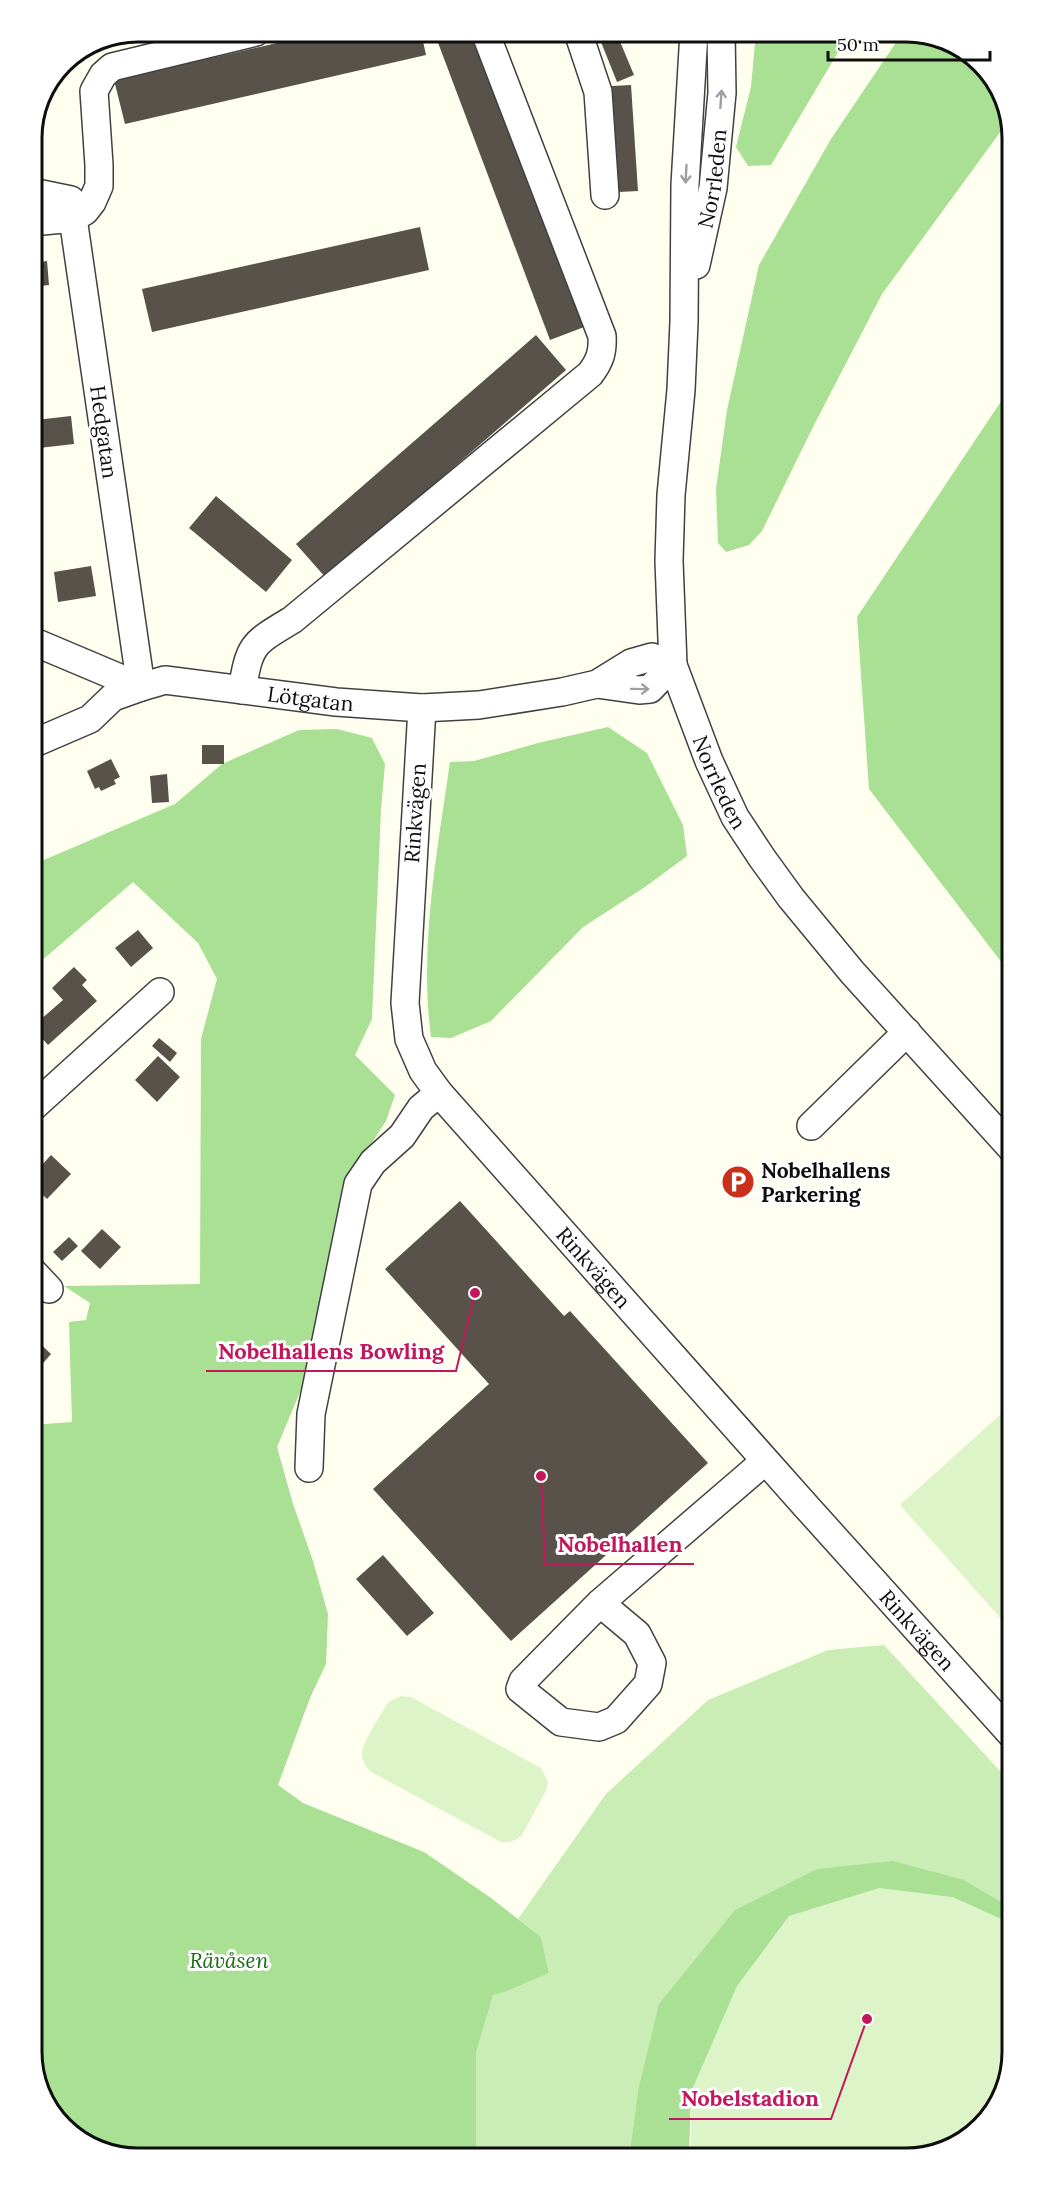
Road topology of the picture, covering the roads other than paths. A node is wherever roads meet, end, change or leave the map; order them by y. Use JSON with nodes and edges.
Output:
{"nodes":[{"id":1,"x":214,"y":42,"type":"edge"},
{"id":2,"x":489,"y":42,"type":"edge"},
{"id":3,"x":581,"y":42,"type":"edge"},
{"id":4,"x":693,"y":42,"type":"edge"},
{"id":5,"x":721,"y":42,"type":"edge"},
{"id":6,"x":42,"y":194,"type":"edge"},
{"id":7,"x":605,"y":195,"type":"dead end"},
{"id":8,"x":73,"y":218,"type":"junction"},
{"id":9,"x":42,"y":221,"type":"edge"},
{"id":10,"x":684,"y":322,"type":"junction"},
{"id":11,"x":42,"y":645,"type":"edge"},
{"id":12,"x":673,"y":665,"type":"junction"},
{"id":13,"x":141,"y":687,"type":"junction"},
{"id":14,"x":242,"y":690,"type":"junction"},
{"id":15,"x":422,"y":708,"type":"junction"},
{"id":16,"x":42,"y":740,"type":"edge"},
{"id":17,"x":160,"y":992,"type":"dead end"},
{"id":18,"x":907,"y":1032,"type":"junction"},
{"id":19,"x":439,"y":1092,"type":"junction"},
{"id":20,"x":42,"y":1099,"type":"edge"},
{"id":21,"x":811,"y":1126,"type":"dead end"},
{"id":22,"x":1002,"y":1138,"type":"edge"},
{"id":23,"x":765,"y":1461,"type":"junction"},
{"id":24,"x":309,"y":1468,"type":"dead end"},
{"id":25,"x":600,"y":1603,"type":"junction"},
{"id":26,"x":1002,"y":1724,"type":"edge"}],
"edges":[{"from":1,"to":8,"type":"street"},
{"from":2,"to":14,"type":"street"},
{"from":3,"to":7,"type":"street"},
{"from":4,"to":10,"type":"street","name":"Norrleden","one_way":true},
{"from":10,"to":5,"type":"street","name":"Norrleden","one_way":true},
{"from":6,"to":8,"type":"street"},
{"from":8,"to":9,"type":"street"},
{"from":8,"to":13,"type":"street","name":"Hedgatan"},
{"from":10,"to":12,"type":"street","name":"Norrleden"},
{"from":11,"to":13,"type":"street"},
{"from":12,"to":15,"type":"street","name":"Lötgatan"},
{"from":12,"to":18,"type":"street","name":"Norrleden"},
{"from":13,"to":14,"type":"street","name":"Lötgatan"},
{"from":13,"to":16,"type":"street","name":"Lötgatan"},
{"from":14,"to":15,"type":"street","name":"Lötgatan"},
{"from":15,"to":19,"type":"street","name":"Rinkvägen"},
{"from":17,"to":20,"type":"street"},
{"from":18,"to":21,"type":"street"},
{"from":18,"to":22,"type":"street","name":"Norrleden"},
{"from":19,"to":23,"type":"street","name":"Rinkvägen"},
{"from":19,"to":24,"type":"street"},
{"from":23,"to":25,"type":"street"},
{"from":23,"to":26,"type":"street","name":"Rinkvägen"},
{"from":25,"to":25,"type":"street"}]}
